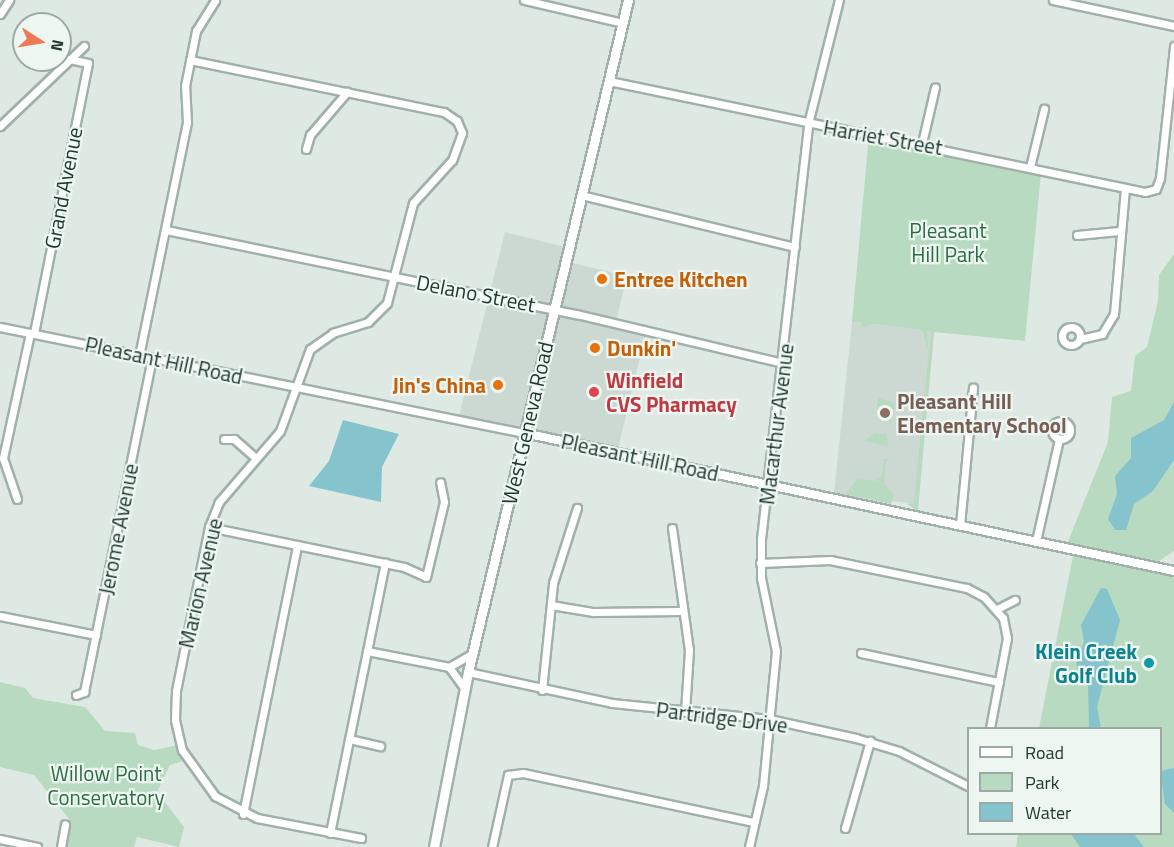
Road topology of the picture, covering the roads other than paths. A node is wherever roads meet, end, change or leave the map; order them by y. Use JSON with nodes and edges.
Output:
{"nodes":[{"id":1,"x":9,"y":0,"type":"edge"},
{"id":2,"x":216,"y":0,"type":"edge"},
{"id":3,"x":524,"y":0,"type":"edge"},
{"id":4,"x":628,"y":0,"type":"edge"},
{"id":5,"x":839,"y":0,"type":"edge"},
{"id":6,"x":1053,"y":0,"type":"edge"},
{"id":7,"x":0,"y":14,"type":"edge"},
{"id":8,"x":623,"y":24,"type":"junction"},
{"id":9,"x":1174,"y":26,"type":"edge"},
{"id":10,"x":84,"y":46,"type":"dead end"},
{"id":11,"x":1174,"y":46,"type":"edge"},
{"id":12,"x":72,"y":56,"type":"edge"},
{"id":13,"x":72,"y":60,"type":"edge"},
{"id":14,"x":190,"y":60,"type":"junction"},
{"id":15,"x":56,"y":72,"type":"edge"},
{"id":16,"x":609,"y":81,"type":"junction"},
{"id":17,"x":935,"y":87,"type":"dead end"},
{"id":18,"x":347,"y":92,"type":"junction"},
{"id":19,"x":1044,"y":110,"type":"dead end"},
{"id":20,"x":808,"y":124,"type":"junction"},
{"id":21,"x":0,"y":126,"type":"edge"},
{"id":22,"x":922,"y":143,"type":"junction"},
{"id":23,"x":306,"y":149,"type":"dead end"},
{"id":24,"x":1030,"y":167,"type":"junction"},
{"id":25,"x":1125,"y":189,"type":"junction"},
{"id":26,"x":582,"y":195,"type":"junction"},
{"id":27,"x":166,"y":230,"type":"junction"},
{"id":28,"x":1119,"y":231,"type":"junction"},
{"id":29,"x":1077,"y":235,"type":"dead end"},
{"id":30,"x":795,"y":247,"type":"junction"},
{"id":31,"x":397,"y":278,"type":"junction"},
{"id":32,"x":554,"y":309,"type":"junction"},
{"id":33,"x":0,"y":327,"type":"edge"},
{"id":34,"x":32,"y":333,"type":"junction"},
{"id":35,"x":1080,"y":339,"type":"dead end"},
{"id":36,"x":139,"y":356,"type":"junction"},
{"id":37,"x":152,"y":358,"type":"junction"},
{"id":38,"x":784,"y":363,"type":"junction"},
{"id":39,"x":295,"y":387,"type":"junction"},
{"id":40,"x":973,"y":387,"type":"dead end"},
{"id":41,"x":524,"y":433,"type":"junction"},
{"id":42,"x":224,"y":439,"type":"dead end"},
{"id":43,"x":1059,"y":439,"type":"dead end"},
{"id":44,"x":2,"y":457,"type":"edge"},
{"id":45,"x":256,"y":458,"type":"junction"},
{"id":46,"x":440,"y":482,"type":"dead end"},
{"id":47,"x":770,"y":485,"type":"junction"},
{"id":48,"x":17,"y":499,"type":"dead end"},
{"id":49,"x":577,"y":507,"type":"dead end"},
{"id":50,"x":960,"y":525,"type":"junction"},
{"id":51,"x":209,"y":527,"type":"junction"},
{"id":52,"x":672,"y":528,"type":"dead end"},
{"id":53,"x":1036,"y":541,"type":"junction"},
{"id":54,"x":297,"y":545,"type":"junction"},
{"id":55,"x":385,"y":563,"type":"junction"},
{"id":56,"x":760,"y":563,"type":"junction"},
{"id":57,"x":1174,"y":571,"type":"edge"},
{"id":58,"x":1015,"y":600,"type":"dead end"},
{"id":59,"x":551,"y":605,"type":"junction"},
{"id":60,"x":997,"y":609,"type":"junction"},
{"id":61,"x":681,"y":611,"type":"junction"},
{"id":62,"x":0,"y":616,"type":"edge"},
{"id":63,"x":96,"y":635,"type":"junction"},
{"id":64,"x":367,"y":651,"type":"junction"},
{"id":65,"x":472,"y":653,"type":"junction"},
{"id":66,"x":861,"y":653,"type":"dead end"},
{"id":67,"x":449,"y":667,"type":"junction"},
{"id":68,"x":468,"y":672,"type":"junction"},
{"id":69,"x":999,"y":682,"type":"junction"},
{"id":70,"x":465,"y":689,"type":"junction"},
{"id":71,"x":542,"y":690,"type":"junction"},
{"id":72,"x":76,"y":695,"type":"dead end"},
{"id":73,"x":685,"y":712,"type":"junction"},
{"id":74,"x":769,"y":719,"type":"junction"},
{"id":75,"x":990,"y":727,"type":"edge"},
{"id":76,"x":349,"y":739,"type":"junction"},
{"id":77,"x":870,"y":741,"type":"junction"},
{"id":78,"x":380,"y":746,"type":"dead end"},
{"id":79,"x":967,"y":785,"type":"edge"},
{"id":80,"x":243,"y":814,"type":"junction"},
{"id":81,"x":754,"y":822,"type":"junction"},
{"id":82,"x":65,"y":824,"type":"dead end"},
{"id":83,"x":845,"y":828,"type":"dead end"},
{"id":84,"x":330,"y":833,"type":"junction"},
{"id":85,"x":361,"y":838,"type":"dead end"},
{"id":86,"x":0,"y":839,"type":"edge"},
{"id":87,"x":37,"y":847,"type":"edge"},
{"id":88,"x":61,"y":847,"type":"edge"},
{"id":89,"x":434,"y":847,"type":"edge"},
{"id":90,"x":492,"y":847,"type":"edge"},
{"id":91,"x":749,"y":847,"type":"edge"}],
"edges":[{"from":1,"to":7,"type":"street"},
{"from":2,"to":14,"type":"street"},
{"from":3,"to":8,"type":"street"},
{"from":4,"to":8,"type":"main road","name":"West Geneva Road"},
{"from":5,"to":20,"type":"street","name":"Macarthur Avenue"},
{"from":6,"to":9,"type":"street"},
{"from":8,"to":16,"type":"main road","name":"West Geneva Road"},
{"from":10,"to":12,"type":"street"},
{"from":11,"to":25,"type":"street","name":"Harriet Street"},
{"from":13,"to":34,"type":"street","name":"Grand Avenue"},
{"from":14,"to":18,"type":"street"},
{"from":14,"to":27,"type":"street"},
{"from":15,"to":21,"type":"street"},
{"from":16,"to":20,"type":"street","name":"Harriet Street"},
{"from":16,"to":26,"type":"main road","name":"West Geneva Road"},
{"from":17,"to":22,"type":"street"},
{"from":18,"to":23,"type":"street"},
{"from":18,"to":31,"type":"street","name":"Marion Avenue"},
{"from":19,"to":24,"type":"street"},
{"from":20,"to":22,"type":"street","name":"Harriet Street"},
{"from":20,"to":30,"type":"street","name":"Macarthur Avenue"},
{"from":22,"to":24,"type":"street","name":"Harriet Street"},
{"from":24,"to":25,"type":"street","name":"Harriet Street"},
{"from":25,"to":28,"type":"street"},
{"from":26,"to":30,"type":"street"},
{"from":26,"to":32,"type":"main road","name":"West Geneva Road"},
{"from":27,"to":31,"type":"street","name":"Delano Street"},
{"from":27,"to":36,"type":"street"},
{"from":28,"to":29,"type":"street"},
{"from":28,"to":35,"type":"street"},
{"from":30,"to":38,"type":"street","name":"Macarthur Avenue"},
{"from":31,"to":32,"type":"street","name":"Delano Street"},
{"from":31,"to":39,"type":"street","name":"Marion Avenue"},
{"from":32,"to":38,"type":"street","name":"Delano Street"},
{"from":32,"to":41,"type":"main road","name":"West Geneva Road"},
{"from":33,"to":34,"type":"street","name":"Pleasant Hill Road"},
{"from":34,"to":36,"type":"street","name":"Pleasant Hill Road"},
{"from":34,"to":44,"type":"street","name":"Grand Avenue"},
{"from":36,"to":37,"type":"street","name":"Pleasant Hill Road"},
{"from":37,"to":39,"type":"street","name":"Pleasant Hill Road"},
{"from":37,"to":63,"type":"street","name":"Jerome Avenue"},
{"from":38,"to":47,"type":"street","name":"Macarthur Avenue"},
{"from":39,"to":41,"type":"street","name":"Pleasant Hill Road"},
{"from":39,"to":45,"type":"street","name":"Marion Avenue"},
{"from":40,"to":50,"type":"street"},
{"from":41,"to":47,"type":"street","name":"Pleasant Hill Road"},
{"from":41,"to":65,"type":"main road","name":"West Geneva Road"},
{"from":42,"to":45,"type":"street"},
{"from":43,"to":53,"type":"street"},
{"from":44,"to":48,"type":"street","name":"Grand Avenue"},
{"from":45,"to":51,"type":"street","name":"Marion Avenue"},
{"from":46,"to":55,"type":"street"},
{"from":47,"to":50,"type":"street","name":"Pleasant Hill Road"},
{"from":47,"to":56,"type":"street","name":"Macarthur Avenue"},
{"from":49,"to":59,"type":"street"},
{"from":50,"to":53,"type":"street","name":"Pleasant Hill Road"},
{"from":51,"to":54,"type":"street"},
{"from":51,"to":80,"type":"street","name":"Marion Avenue"},
{"from":52,"to":61,"type":"street"},
{"from":53,"to":57,"type":"street","name":"Pleasant Hill Road"},
{"from":54,"to":55,"type":"street"},
{"from":54,"to":80,"type":"street"},
{"from":55,"to":64,"type":"street"},
{"from":56,"to":60,"type":"street"},
{"from":56,"to":74,"type":"street","name":"Macarthur Avenue"},
{"from":58,"to":60,"type":"street"},
{"from":59,"to":61,"type":"street"},
{"from":59,"to":71,"type":"street"},
{"from":60,"to":69,"type":"street"},
{"from":61,"to":73,"type":"street"},
{"from":62,"to":63,"type":"street"},
{"from":63,"to":72,"type":"street","name":"Jerome Avenue"},
{"from":64,"to":67,"type":"street"},
{"from":64,"to":76,"type":"street"},
{"from":65,"to":67,"type":"street"},
{"from":65,"to":68,"type":"main road","name":"West Geneva Road"},
{"from":66,"to":69,"type":"street"},
{"from":67,"to":70,"type":"street"},
{"from":68,"to":70,"type":"main road","name":"West Geneva Road"},
{"from":68,"to":71,"type":"street","name":"Partridge Drive"},
{"from":69,"to":75,"type":"street"},
{"from":70,"to":89,"type":"main road","name":"West Geneva Road"},
{"from":71,"to":73,"type":"street","name":"Partridge Drive"},
{"from":73,"to":74,"type":"street","name":"Partridge Drive"},
{"from":74,"to":77,"type":"street","name":"Partridge Drive"},
{"from":74,"to":81,"type":"street","name":"Macarthur Avenue"},
{"from":76,"to":78,"type":"street"},
{"from":76,"to":84,"type":"street"},
{"from":77,"to":79,"type":"street","name":"Partridge Drive"},
{"from":77,"to":83,"type":"street"},
{"from":80,"to":84,"type":"street","name":"Marion Avenue"},
{"from":81,"to":90,"type":"street"},
{"from":81,"to":91,"type":"street","name":"Macarthur Avenue"},
{"from":82,"to":88,"type":"street"},
{"from":84,"to":85,"type":"street","name":"Marion Avenue"},
{"from":86,"to":87,"type":"street"}]}
